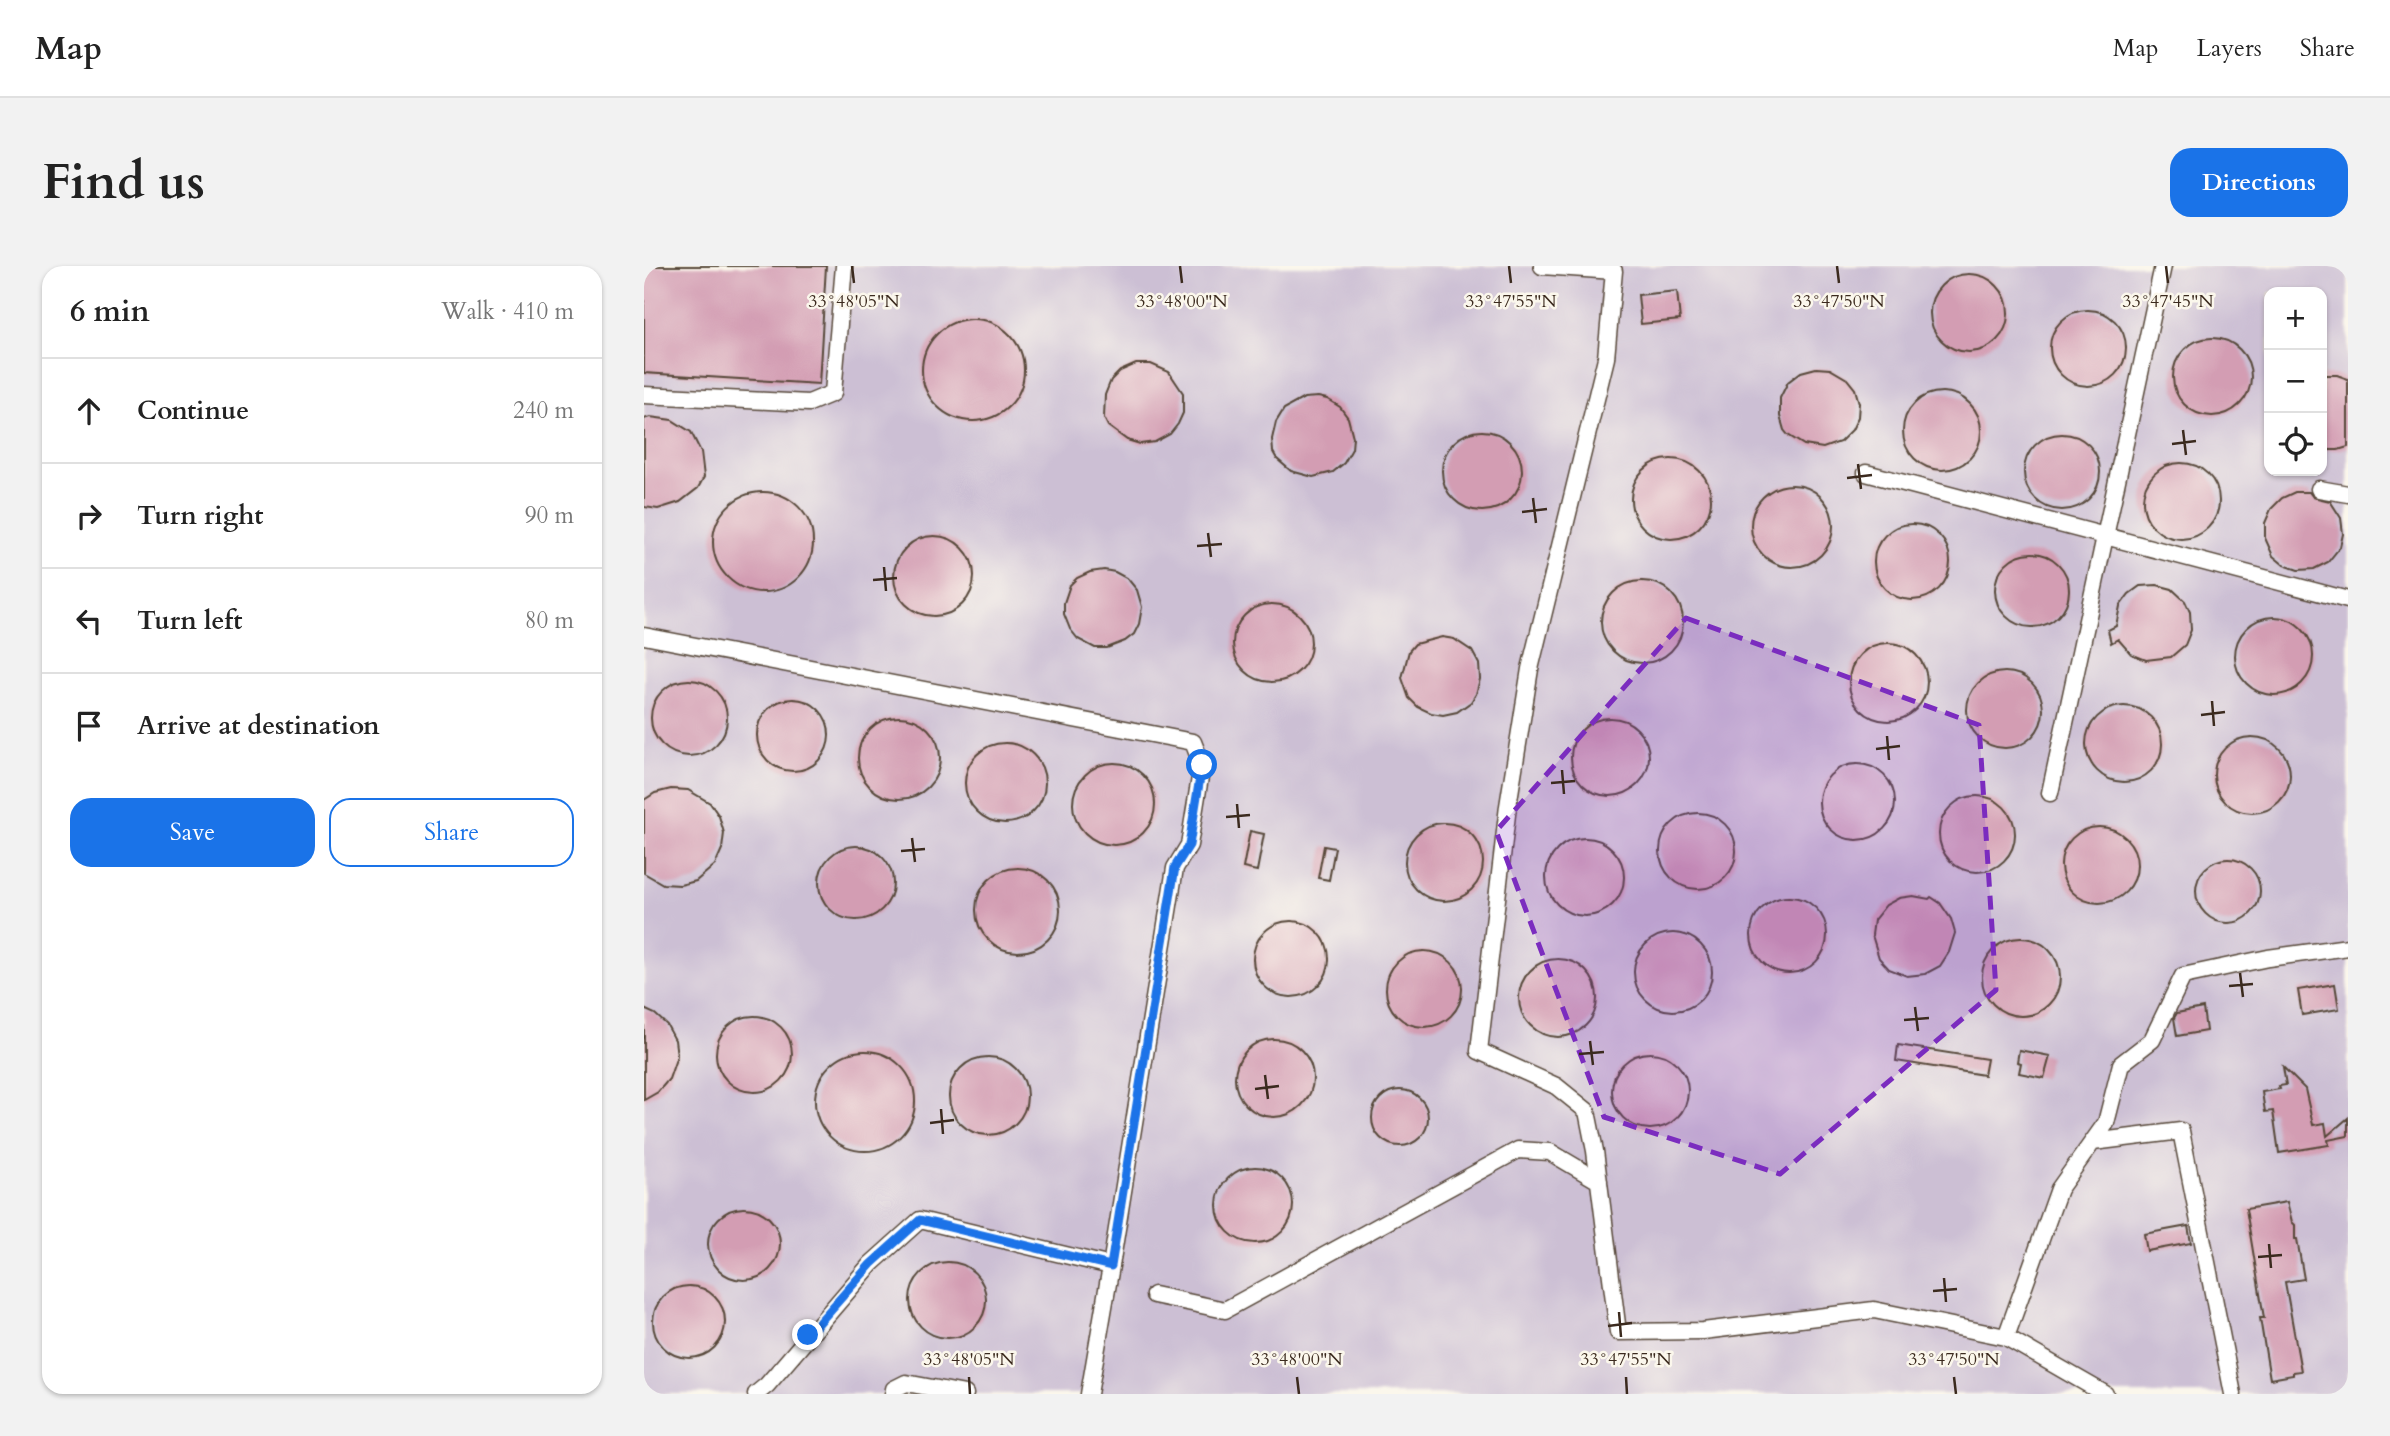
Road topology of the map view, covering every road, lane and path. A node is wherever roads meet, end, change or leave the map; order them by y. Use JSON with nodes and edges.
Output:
{"nodes":[{"id":1,"x":844,"y":266,"type":"edge"},
{"id":2,"x":1542,"y":266,"type":"edge"},
{"id":3,"x":2163,"y":266,"type":"edge"},
{"id":4,"x":644,"y":395,"type":"edge"},
{"id":5,"x":1866,"y":473,"type":"dead end"},
{"id":6,"x":2319,"y":489,"type":"dead end"},
{"id":7,"x":2348,"y":494,"type":"edge"},
{"id":8,"x":2105,"y":538,"type":"junction"},
{"id":9,"x":2348,"y":600,"type":"edge"},
{"id":10,"x":644,"y":636,"type":"edge"},
{"id":11,"x":2050,"y":793,"type":"dead end"},
{"id":12,"x":2348,"y":947,"type":"edge"},
{"id":13,"x":2093,"y":1142,"type":"junction"},
{"id":14,"x":1599,"y":1181,"type":"junction"},
{"id":15,"x":1111,"y":1266,"type":"junction"},
{"id":16,"x":1154,"y":1295,"type":"dead end"},
{"id":17,"x":2006,"y":1337,"type":"junction"},
{"id":18,"x":756,"y":1394,"type":"edge"},
{"id":19,"x":893,"y":1394,"type":"edge"},
{"id":20,"x":965,"y":1394,"type":"edge"},
{"id":21,"x":1089,"y":1394,"type":"edge"},
{"id":22,"x":2105,"y":1394,"type":"edge"},
{"id":23,"x":2233,"y":1394,"type":"edge"}],
"edges":[{"from":1,"to":4,"type":"lane"},
{"from":2,"to":14,"type":"lane"},
{"from":3,"to":8,"type":"lane"},
{"from":5,"to":8,"type":"lane"},
{"from":6,"to":7,"type":"lane"},
{"from":8,"to":9,"type":"lane"},
{"from":8,"to":11,"type":"lane"},
{"from":10,"to":15,"type":"lane"},
{"from":12,"to":13,"type":"lane"},
{"from":13,"to":17,"type":"lane"},
{"from":13,"to":23,"type":"lane"},
{"from":14,"to":16,"type":"lane"},
{"from":14,"to":17,"type":"lane"},
{"from":15,"to":18,"type":"lane"},
{"from":15,"to":21,"type":"lane"},
{"from":17,"to":22,"type":"lane"},
{"from":19,"to":20,"type":"lane"}]}
